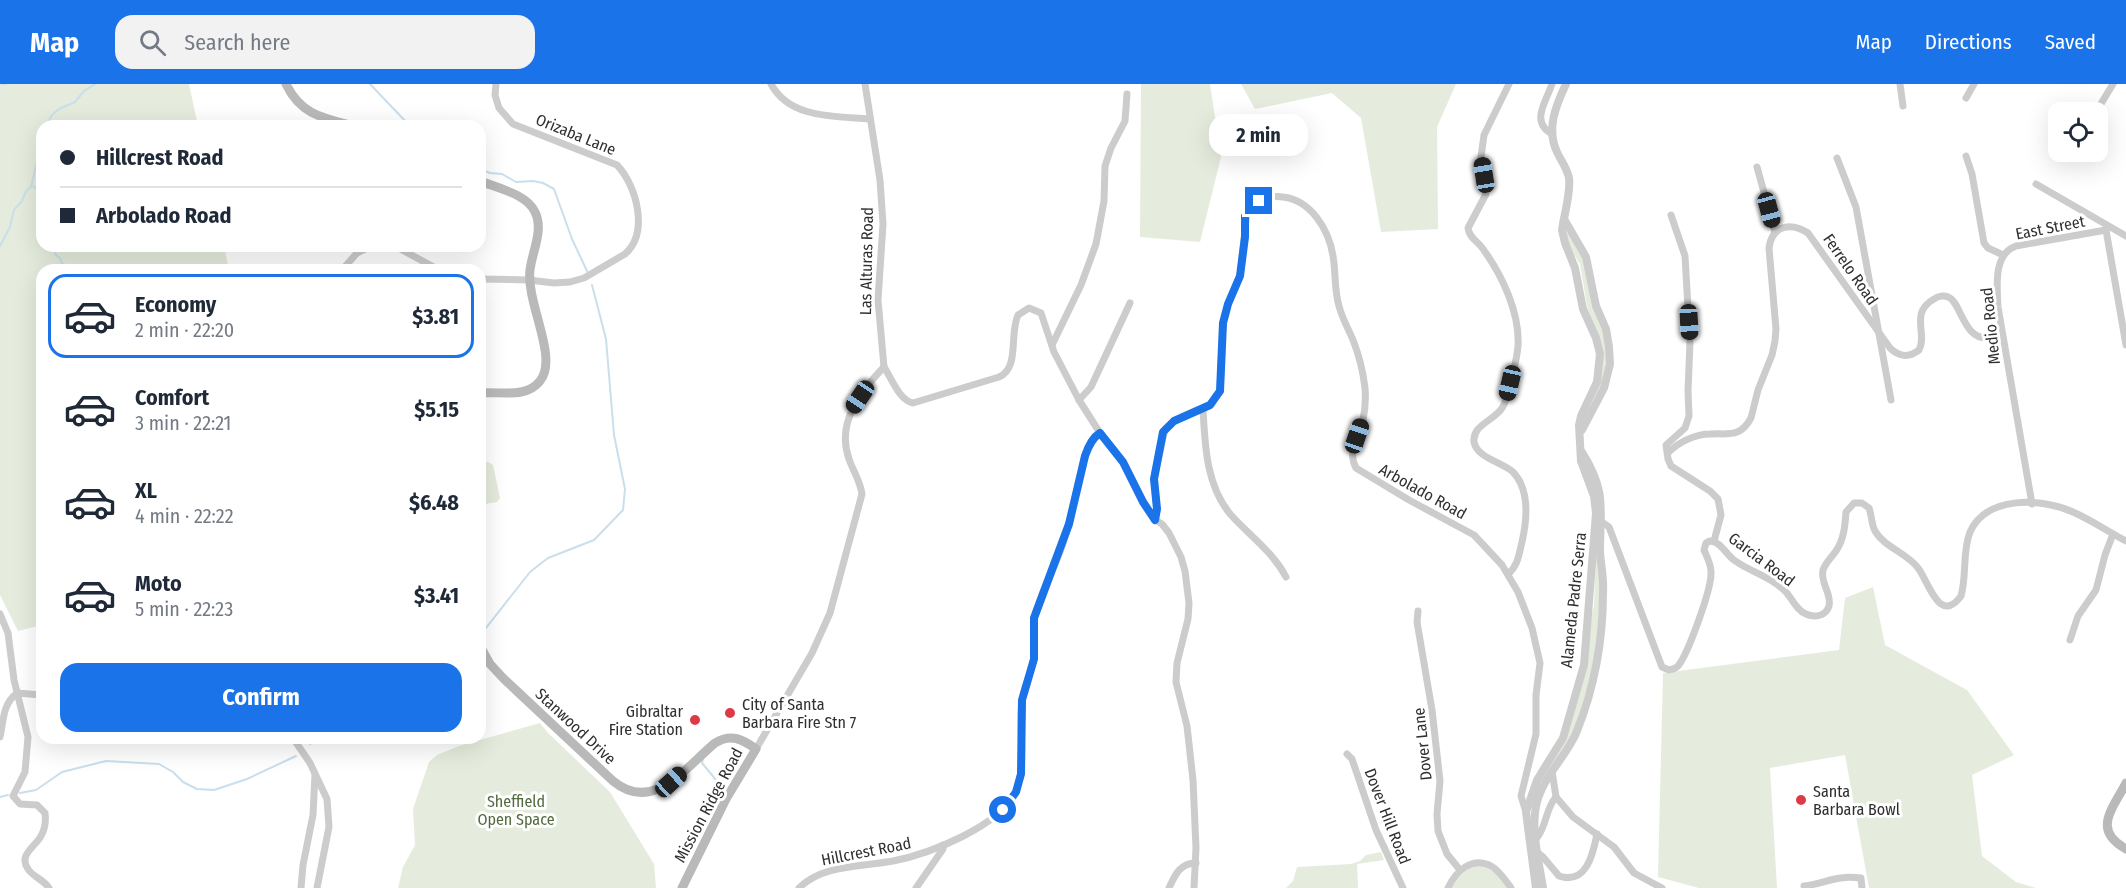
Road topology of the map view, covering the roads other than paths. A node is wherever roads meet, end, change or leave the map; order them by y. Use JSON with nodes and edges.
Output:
{"nodes":[{"id":1,"x":286,"y":84,"type":"edge"},
{"id":2,"x":496,"y":84,"type":"edge"},
{"id":3,"x":771,"y":84,"type":"edge"},
{"id":4,"x":865,"y":84,"type":"edge"},
{"id":5,"x":1509,"y":84,"type":"edge"},
{"id":6,"x":1552,"y":84,"type":"edge"},
{"id":7,"x":1566,"y":84,"type":"edge"},
{"id":8,"x":1900,"y":84,"type":"edge"},
{"id":9,"x":1974,"y":84,"type":"edge"},
{"id":10,"x":2113,"y":84,"type":"edge"},
{"id":11,"x":1127,"y":94,"type":"dead end"},
{"id":12,"x":1966,"y":98,"type":"dead end"},
{"id":13,"x":2102,"y":102,"type":"edge"},
{"id":14,"x":1903,"y":106,"type":"dead end"},
{"id":15,"x":870,"y":119,"type":"junction"},
{"id":16,"x":332,"y":120,"type":"edge"},
{"id":17,"x":1552,"y":134,"type":"junction"},
{"id":18,"x":1966,"y":156,"type":"dead end"},
{"id":19,"x":1837,"y":158,"type":"dead end"},
{"id":20,"x":1757,"y":167,"type":"dead end"},
{"id":21,"x":486,"y":184,"type":"edge"},
{"id":22,"x":2036,"y":184,"type":"dead end"},
{"id":23,"x":1671,"y":215,"type":"dead end"},
{"id":24,"x":1564,"y":218,"type":"junction"},
{"id":25,"x":2107,"y":228,"type":"junction"},
{"id":26,"x":1775,"y":232,"type":"junction"},
{"id":27,"x":2126,"y":236,"type":"edge"},
{"id":28,"x":359,"y":252,"type":"edge"},
{"id":29,"x":406,"y":252,"type":"edge"},
{"id":30,"x":2003,"y":255,"type":"junction"},
{"id":31,"x":347,"y":264,"type":"edge"},
{"id":32,"x":428,"y":264,"type":"edge"},
{"id":33,"x":486,"y":279,"type":"edge"},
{"id":34,"x":529,"y":280,"type":"junction"},
{"id":35,"x":1130,"y":303,"type":"dead end"},
{"id":36,"x":1879,"y":332,"type":"junction"},
{"id":37,"x":2002,"y":334,"type":"junction"},
{"id":38,"x":1052,"y":345,"type":"junction"},
{"id":39,"x":2126,"y":345,"type":"edge"},
{"id":40,"x":884,"y":368,"type":"junction"},
{"id":41,"x":486,"y":393,"type":"edge"},
{"id":42,"x":1079,"y":400,"type":"junction"},
{"id":43,"x":1891,"y":400,"type":"dead end"},
{"id":44,"x":1203,"y":409,"type":"junction"},
{"id":45,"x":1100,"y":433,"type":"junction"},
{"id":46,"x":1580,"y":437,"type":"junction"},
{"id":47,"x":1580,"y":450,"type":"junction"},
{"id":48,"x":1668,"y":453,"type":"junction"},
{"id":49,"x":2032,"y":504,"type":"junction"},
{"id":50,"x":1155,"y":520,"type":"junction"},
{"id":51,"x":1602,"y":522,"type":"junction"},
{"id":52,"x":2113,"y":534,"type":"junction"},
{"id":53,"x":1714,"y":541,"type":"junction"},
{"id":54,"x":2126,"y":541,"type":"edge"},
{"id":55,"x":1508,"y":574,"type":"junction"},
{"id":56,"x":1286,"y":577,"type":"dead end"},
{"id":57,"x":1418,"y":611,"type":"dead end"},
{"id":58,"x":0,"y":614,"type":"edge"},
{"id":59,"x":2070,"y":640,"type":"dead end"},
{"id":60,"x":486,"y":657,"type":"edge"},
{"id":61,"x":17,"y":693,"type":"junction"},
{"id":62,"x":36,"y":695,"type":"edge"},
{"id":63,"x":0,"y":737,"type":"edge"},
{"id":64,"x":298,"y":744,"type":"edge"},
{"id":65,"x":756,"y":749,"type":"junction"},
{"id":66,"x":1347,"y":754,"type":"dead end"},
{"id":67,"x":1552,"y":771,"type":"junction"},
{"id":68,"x":315,"y":774,"type":"junction"},
{"id":69,"x":2126,"y":783,"type":"edge"},
{"id":70,"x":1556,"y":797,"type":"junction"},
{"id":71,"x":1526,"y":812,"type":"junction"},
{"id":72,"x":1597,"y":834,"type":"junction"},
{"id":73,"x":1536,"y":839,"type":"junction"},
{"id":74,"x":943,"y":845,"type":"junction"},
{"id":75,"x":2126,"y":849,"type":"edge"},
{"id":76,"x":1538,"y":853,"type":"junction"},
{"id":77,"x":1196,"y":863,"type":"junction"},
{"id":78,"x":1460,"y":870,"type":"junction"},
{"id":79,"x":1804,"y":886,"type":"dead end"},
{"id":80,"x":49,"y":888,"type":"edge"},
{"id":81,"x":301,"y":888,"type":"edge"},
{"id":82,"x":317,"y":888,"type":"edge"},
{"id":83,"x":682,"y":888,"type":"edge"},
{"id":84,"x":798,"y":888,"type":"edge"},
{"id":85,"x":916,"y":888,"type":"edge"},
{"id":86,"x":1169,"y":888,"type":"edge"},
{"id":87,"x":1194,"y":888,"type":"edge"},
{"id":88,"x":1403,"y":888,"type":"edge"},
{"id":89,"x":1449,"y":888,"type":"edge"},
{"id":90,"x":1511,"y":888,"type":"edge"},
{"id":91,"x":1536,"y":888,"type":"edge"},
{"id":92,"x":1543,"y":888,"type":"edge"},
{"id":93,"x":1662,"y":888,"type":"edge"},
{"id":94,"x":1862,"y":888,"type":"edge"}],
"edges":[{"from":1,"to":16,"type":"main road"},
{"from":2,"to":34,"type":"street","name":"Orizaba Lane"},
{"from":3,"to":15,"type":"street"},
{"from":4,"to":15,"type":"street","name":"Las Alturas Road"},
{"from":5,"to":55,"type":"street"},
{"from":6,"to":17,"type":"street"},
{"from":7,"to":17,"type":"street"},
{"from":8,"to":14,"type":"street"},
{"from":9,"to":12,"type":"street"},
{"from":10,"to":13,"type":"street"},
{"from":11,"to":38,"type":"street"},
{"from":15,"to":40,"type":"street","name":"Las Alturas Road"},
{"from":17,"to":24,"type":"street","name":"Alameda Padre Serra"},
{"from":18,"to":30,"type":"street"},
{"from":19,"to":36,"type":"street"},
{"from":20,"to":26,"type":"street"},
{"from":21,"to":34,"type":"main road"},
{"from":22,"to":25,"type":"street"},
{"from":23,"to":48,"type":"street"},
{"from":24,"to":46,"type":"street","name":"Alameda Padre Serra"},
{"from":24,"to":46,"type":"street","name":"Alameda Padre Serra"},
{"from":25,"to":27,"type":"street"},
{"from":25,"to":30,"type":"street","name":"East Street"},
{"from":25,"to":39,"type":"street"},
{"from":26,"to":36,"type":"street","name":"Ferrelo Road"},
{"from":26,"to":48,"type":"street"},
{"from":28,"to":31,"type":"street"},
{"from":29,"to":32,"type":"street"},
{"from":30,"to":37,"type":"street","name":"Medio Road"},
{"from":33,"to":34,"type":"street","name":"Orizaba Lane"},
{"from":34,"to":41,"type":"main road"},
{"from":35,"to":42,"type":"street"},
{"from":36,"to":37,"type":"street","name":"Ferrelo Road"},
{"from":36,"to":43,"type":"street"},
{"from":37,"to":49,"type":"street","name":"Medio Road"},
{"from":38,"to":40,"type":"street"},
{"from":38,"to":42,"type":"street"},
{"from":40,"to":65,"type":"street","name":"Mission Ridge Road"},
{"from":42,"to":45,"type":"street"},
{"from":44,"to":50,"type":"street","name":"Arbolado Road"},
{"from":44,"to":55,"type":"street","name":"Arbolado Road"},
{"from":44,"to":56,"type":"street"},
{"from":45,"to":50,"type":"street"},
{"from":45,"to":74,"type":"street","name":"Hillcrest Road"},
{"from":46,"to":47,"type":"street","name":"Alameda Padre Serra"},
{"from":47,"to":51,"type":"street","name":"Alameda Padre Serra"},
{"from":47,"to":71,"type":"street","name":"Alameda Padre Serra"},
{"from":48,"to":53,"type":"street"},
{"from":49,"to":52,"type":"street","name":"Garcia Road"},
{"from":49,"to":53,"type":"street","name":"Garcia Road"},
{"from":50,"to":77,"type":"street"},
{"from":51,"to":53,"type":"street","name":"Garcia Road"},
{"from":51,"to":67,"type":"street","name":"Alameda Padre Serra"},
{"from":52,"to":54,"type":"street","name":"Garcia Road"},
{"from":52,"to":59,"type":"street"},
{"from":55,"to":71,"type":"street","name":"Arbolado Road"},
{"from":57,"to":78,"type":"street","name":"Dover Lane"},
{"from":58,"to":61,"type":"street"},
{"from":60,"to":65,"type":"main road","name":"Stanwood Drive"},
{"from":61,"to":62,"type":"street"},
{"from":61,"to":63,"type":"street"},
{"from":61,"to":80,"type":"street"},
{"from":64,"to":68,"type":"street"},
{"from":65,"to":83,"type":"main road","name":"Mission Ridge Road"},
{"from":66,"to":88,"type":"street","name":"Dover Hill Road"},
{"from":67,"to":70,"type":"street"},
{"from":67,"to":73,"type":"street","name":"Alameda Padre Serra"},
{"from":68,"to":81,"type":"street"},
{"from":68,"to":82,"type":"street"},
{"from":69,"to":75,"type":"main road"},
{"from":70,"to":72,"type":"street"},
{"from":70,"to":73,"type":"street"},
{"from":71,"to":91,"type":"street","name":"Alameda Padre Serra"},
{"from":72,"to":76,"type":"street"},
{"from":72,"to":93,"type":"street"},
{"from":73,"to":76,"type":"street","name":"Alameda Padre Serra"},
{"from":74,"to":84,"type":"street","name":"Hillcrest Road"},
{"from":74,"to":85,"type":"street"},
{"from":76,"to":92,"type":"street","name":"Alameda Padre Serra"},
{"from":77,"to":86,"type":"street"},
{"from":77,"to":87,"type":"street"},
{"from":78,"to":89,"type":"street"},
{"from":78,"to":90,"type":"street"},
{"from":79,"to":94,"type":"street"}]}
